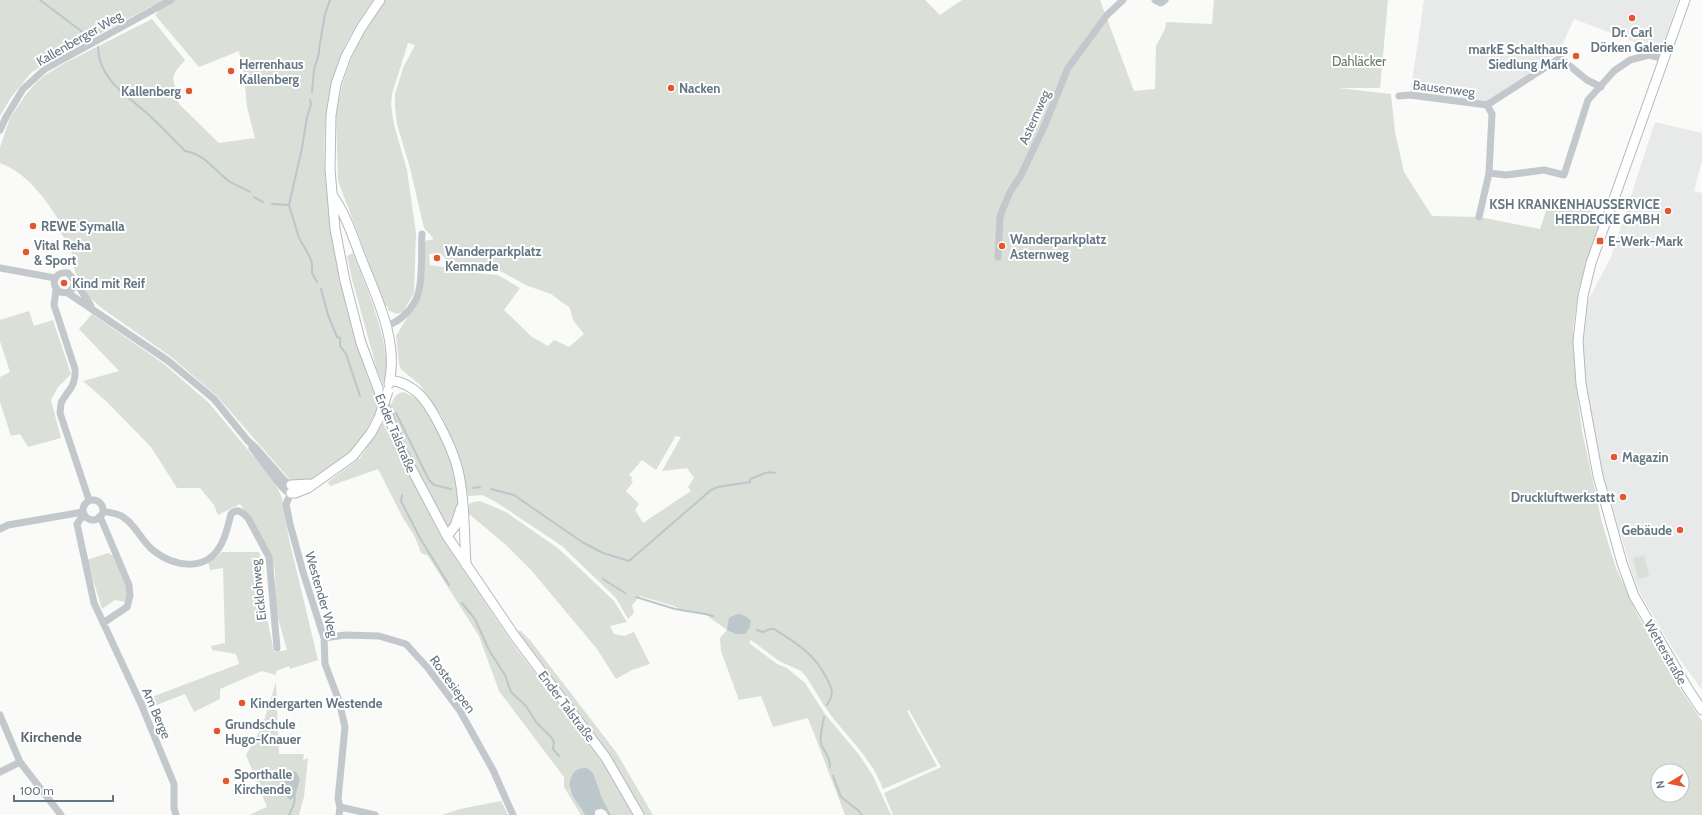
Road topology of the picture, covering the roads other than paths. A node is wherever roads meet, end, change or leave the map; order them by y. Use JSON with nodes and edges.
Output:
{"nodes":[{"id":1,"x":171,"y":0,"type":"edge"},
{"id":2,"x":380,"y":0,"type":"edge"},
{"id":3,"x":1123,"y":0,"type":"edge"},
{"id":4,"x":1155,"y":0,"type":"edge"},
{"id":5,"x":1165,"y":0,"type":"edge"},
{"id":6,"x":1685,"y":0,"type":"edge"},
{"id":7,"x":1665,"y":59,"type":"junction"},
{"id":8,"x":1601,"y":87,"type":"junction"},
{"id":9,"x":1399,"y":96,"type":"dead end"},
{"id":10,"x":1487,"y":105,"type":"junction"},
{"id":11,"x":0,"y":130,"type":"edge"},
{"id":12,"x":1489,"y":173,"type":"junction"},
{"id":13,"x":331,"y":194,"type":"junction"},
{"id":14,"x":1479,"y":217,"type":"dead end"},
{"id":15,"x":422,"y":234,"type":"dead end"},
{"id":16,"x":998,"y":257,"type":"dead end"},
{"id":17,"x":0,"y":268,"type":"edge"},
{"id":18,"x":25,"y":274,"type":"junction"},
{"id":19,"x":55,"y":278,"type":"junction"},
{"id":20,"x":74,"y":281,"type":"junction"},
{"id":21,"x":60,"y":290,"type":"junction"},
{"id":22,"x":92,"y":308,"type":"junction"},
{"id":23,"x":386,"y":326,"type":"junction"},
{"id":24,"x":390,"y":380,"type":"junction"},
{"id":25,"x":291,"y":489,"type":"junction"},
{"id":26,"x":89,"y":500,"type":"junction"},
{"id":27,"x":463,"y":503,"type":"junction"},
{"id":28,"x":83,"y":513,"type":"junction"},
{"id":29,"x":101,"y":514,"type":"junction"},
{"id":30,"x":0,"y":529,"type":"edge"},
{"id":31,"x":447,"y":536,"type":"junction"},
{"id":32,"x":466,"y":565,"type":"junction"},
{"id":33,"x":103,"y":623,"type":"junction"},
{"id":34,"x":324,"y":638,"type":"junction"},
{"id":35,"x":277,"y":648,"type":"dead end"},
{"id":36,"x":1702,"y":710,"type":"edge"},
{"id":37,"x":0,"y":715,"type":"edge"},
{"id":38,"x":20,"y":762,"type":"junction"},
{"id":39,"x":0,"y":772,"type":"edge"},
{"id":40,"x":340,"y":807,"type":"junction"},
{"id":41,"x":61,"y":815,"type":"edge"},
{"id":42,"x":176,"y":815,"type":"edge"},
{"id":43,"x":338,"y":815,"type":"edge"},
{"id":44,"x":375,"y":815,"type":"edge"},
{"id":45,"x":513,"y":815,"type":"edge"},
{"id":46,"x":639,"y":815,"type":"edge"}],
"edges":[{"from":1,"to":11,"type":"street","name":"Kallenberger Weg"},
{"from":2,"to":13,"type":"main road","name":"Ender Talstraße"},
{"from":3,"to":16,"type":"street","name":"Asternweg"},
{"from":4,"to":5,"type":"street"},
{"from":6,"to":7,"type":"main road"},
{"from":7,"to":8,"type":"street"},
{"from":7,"to":36,"type":"main road","name":"Wetterstraße"},
{"from":8,"to":10,"type":"street"},
{"from":8,"to":12,"type":"street"},
{"from":9,"to":10,"type":"street","name":"Bausenweg"},
{"from":10,"to":12,"type":"street"},
{"from":12,"to":14,"type":"street"},
{"from":13,"to":23,"type":"main road"},
{"from":13,"to":31,"type":"main road","name":"Ender Talstraße"},
{"from":15,"to":23,"type":"street"},
{"from":17,"to":18,"type":"street"},
{"from":18,"to":19,"type":"street"},
{"from":18,"to":21,"type":"street"},
{"from":19,"to":20,"type":"street"},
{"from":19,"to":21,"type":"street"},
{"from":20,"to":21,"type":"street"},
{"from":20,"to":22,"type":"street"},
{"from":21,"to":22,"type":"street"},
{"from":21,"to":26,"type":"street"},
{"from":22,"to":25,"type":"street"},
{"from":23,"to":24,"type":"main road"},
{"from":24,"to":25,"type":"main road","bridge":true},
{"from":24,"to":27,"type":"main road"},
{"from":25,"to":34,"type":"street","name":"Westender Weg"},
{"from":26,"to":28,"type":"street","name":"Am Berge"},
{"from":26,"to":29,"type":"street"},
{"from":27,"to":31,"type":"main road"},
{"from":27,"to":32,"type":"main road"},
{"from":28,"to":29,"type":"street"},
{"from":28,"to":30,"type":"street"},
{"from":28,"to":33,"type":"street","name":"Am Berge"},
{"from":29,"to":33,"type":"street"},
{"from":29,"to":35,"type":"street","name":"Eicklohweg"},
{"from":31,"to":32,"type":"main road","name":"Ender Talstraße"},
{"from":32,"to":46,"type":"main road","name":"Ender Talstraße"},
{"from":33,"to":42,"type":"street","name":"Am Berge"},
{"from":34,"to":40,"type":"street","name":"Westender Weg"},
{"from":34,"to":45,"type":"street","name":"Rostesiepen"},
{"from":37,"to":38,"type":"street"},
{"from":38,"to":39,"type":"street"},
{"from":38,"to":41,"type":"street"},
{"from":40,"to":43,"type":"street","name":"Westender Weg"},
{"from":40,"to":44,"type":"street"}]}
